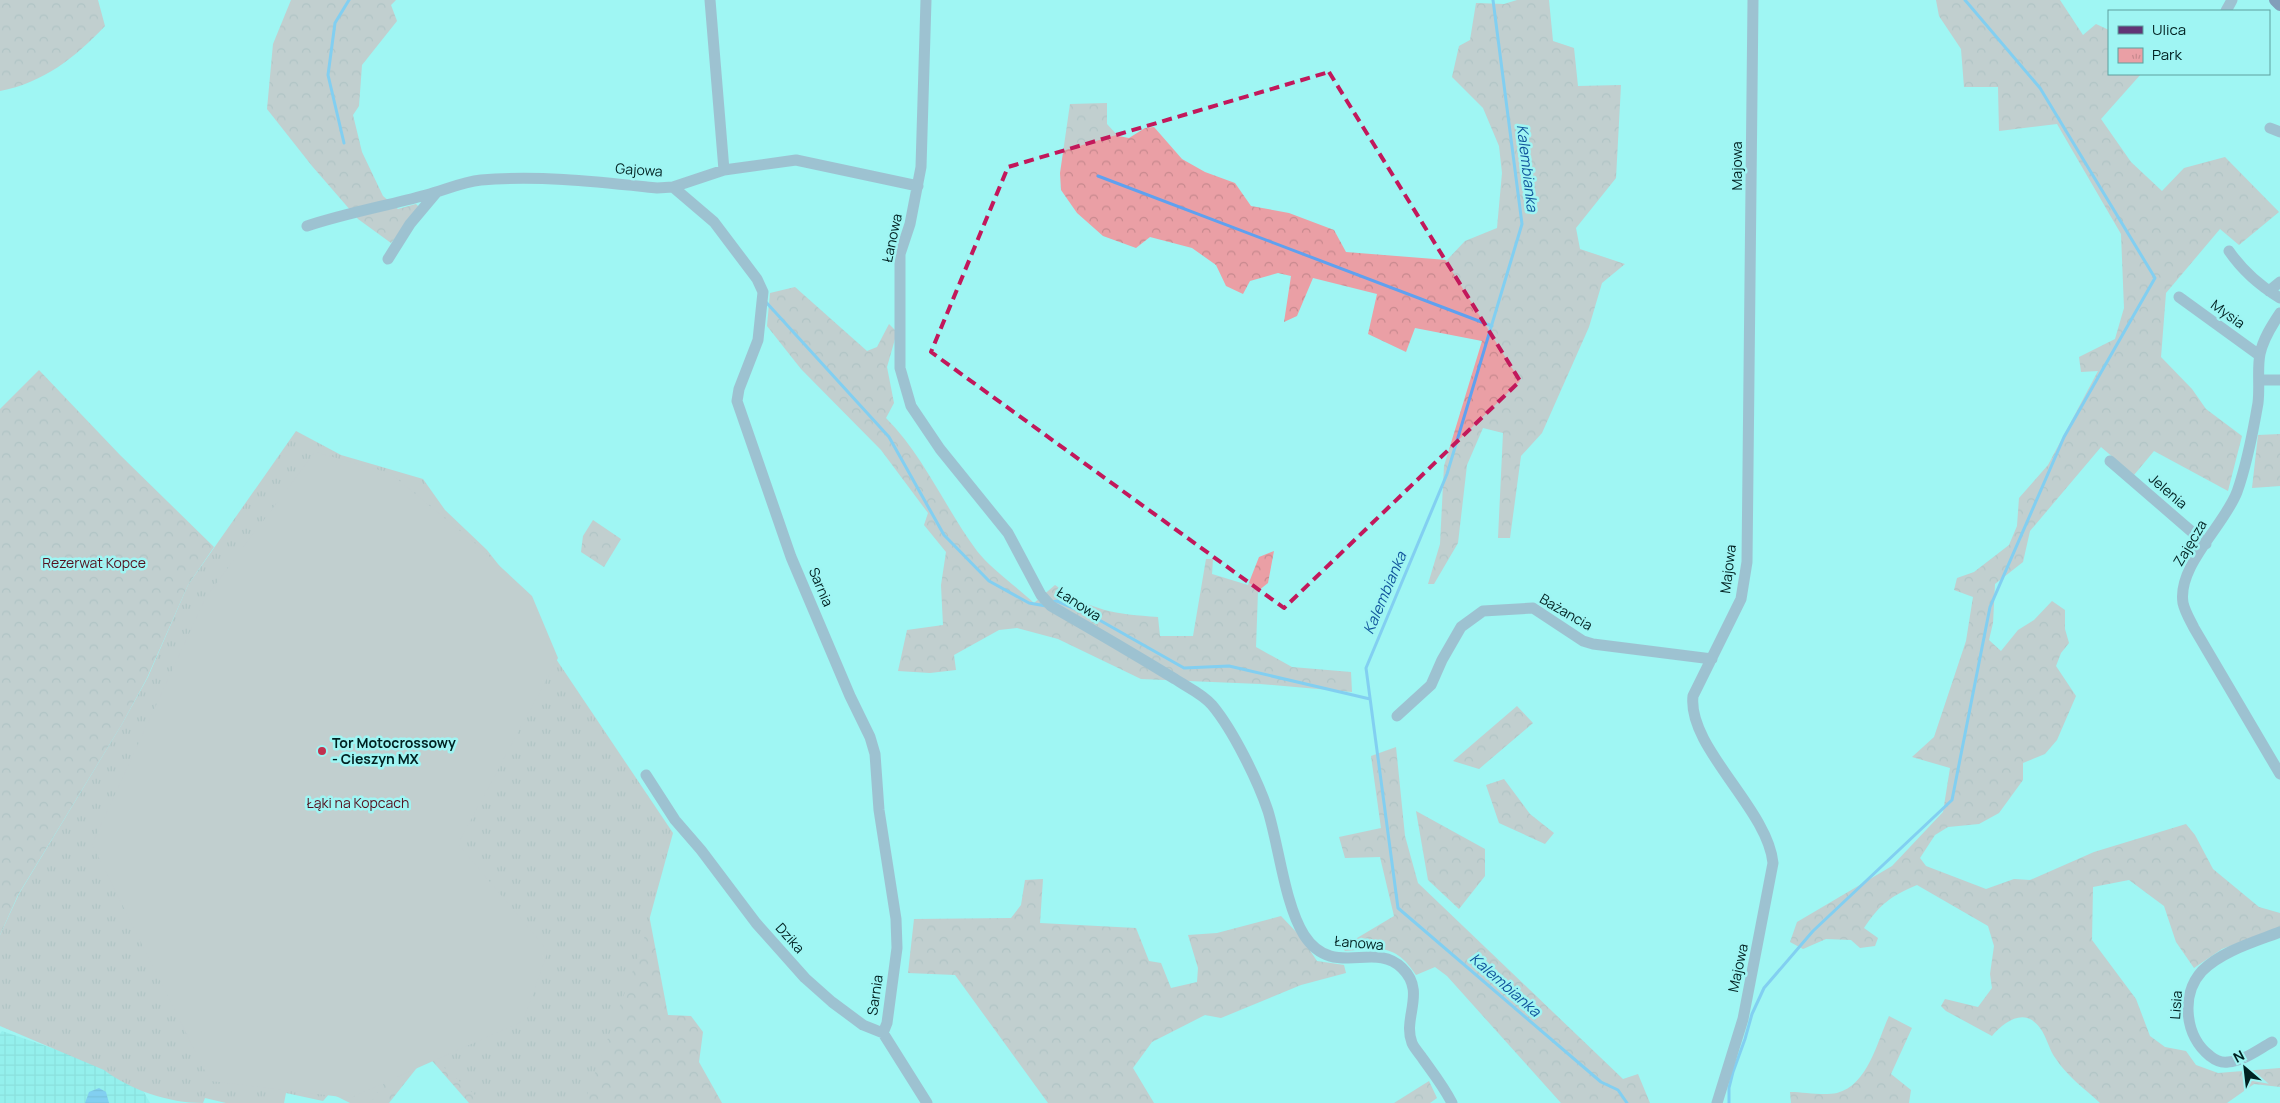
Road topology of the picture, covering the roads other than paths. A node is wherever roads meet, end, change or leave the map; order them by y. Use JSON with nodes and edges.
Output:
{"nodes":[{"id":1,"x":710,"y":0,"type":"edge"},
{"id":2,"x":926,"y":0,"type":"edge"},
{"id":3,"x":1754,"y":0,"type":"edge"},
{"id":4,"x":2274,"y":0,"type":"edge"},
{"id":5,"x":2280,"y":5,"type":"edge"},
{"id":6,"x":724,"y":170,"type":"junction"},
{"id":7,"x":918,"y":186,"type":"junction"},
{"id":8,"x":673,"y":187,"type":"junction"},
{"id":9,"x":436,"y":193,"type":"junction"},
{"id":10,"x":308,"y":226,"type":"dead end"},
{"id":11,"x":2229,"y":251,"type":"dead end"},
{"id":12,"x":388,"y":259,"type":"dead end"},
{"id":13,"x":2280,"y":282,"type":"edge"},
{"id":14,"x":2268,"y":291,"type":"junction"},
{"id":15,"x":2179,"y":297,"type":"dead end"},
{"id":16,"x":2280,"y":298,"type":"edge"},
{"id":17,"x":2280,"y":313,"type":"edge"},
{"id":18,"x":2259,"y":355,"type":"junction"},
{"id":19,"x":2260,"y":380,"type":"junction"},
{"id":20,"x":2280,"y":380,"type":"edge"},
{"id":21,"x":2110,"y":461,"type":"dead end"},
{"id":22,"x":2206,"y":544,"type":"junction"},
{"id":23,"x":1712,"y":659,"type":"junction"},
{"id":24,"x":1397,"y":716,"type":"dead end"},
{"id":25,"x":2279,"y":768,"type":"edge"},
{"id":26,"x":646,"y":775,"type":"dead end"},
{"id":27,"x":2280,"y":932,"type":"edge"},
{"id":28,"x":883,"y":1033,"type":"junction"},
{"id":29,"x":2272,"y":1042,"type":"dead end"},
{"id":30,"x":927,"y":1103,"type":"edge"},
{"id":31,"x":1452,"y":1103,"type":"edge"},
{"id":32,"x":1717,"y":1103,"type":"edge"}],
"edges":[{"from":1,"to":6,"type":"street"},
{"from":2,"to":7,"type":"street","name":"Łanowa"},
{"from":3,"to":23,"type":"street","name":"Majowa"},
{"from":4,"to":5,"type":"main road"},
{"from":6,"to":7,"type":"street","name":"Gajowa"},
{"from":6,"to":8,"type":"street","name":"Gajowa"},
{"from":7,"to":31,"type":"street","name":"Łanowa"},
{"from":8,"to":9,"type":"street","name":"Gajowa"},
{"from":8,"to":28,"type":"street","name":"Sarnia"},
{"from":9,"to":10,"type":"street","name":"Gajowa"},
{"from":9,"to":12,"type":"street"},
{"from":11,"to":14,"type":"street"},
{"from":13,"to":14,"type":"street"},
{"from":14,"to":16,"type":"street"},
{"from":15,"to":18,"type":"street","name":"Mysia"},
{"from":17,"to":18,"type":"street","name":"Zajęcza"},
{"from":18,"to":19,"type":"street","name":"Zajęcza"},
{"from":19,"to":20,"type":"street"},
{"from":19,"to":22,"type":"street","name":"Zajęcza"},
{"from":21,"to":22,"type":"street","name":"Jelenia"},
{"from":22,"to":25,"type":"street","name":"Zajęcza"},
{"from":23,"to":24,"type":"street","name":"Bażancia"},
{"from":23,"to":32,"type":"street","name":"Majowa"},
{"from":26,"to":28,"type":"street","name":"Dzika"},
{"from":27,"to":29,"type":"street","name":"Lisia"},
{"from":28,"to":30,"type":"street"}]}
